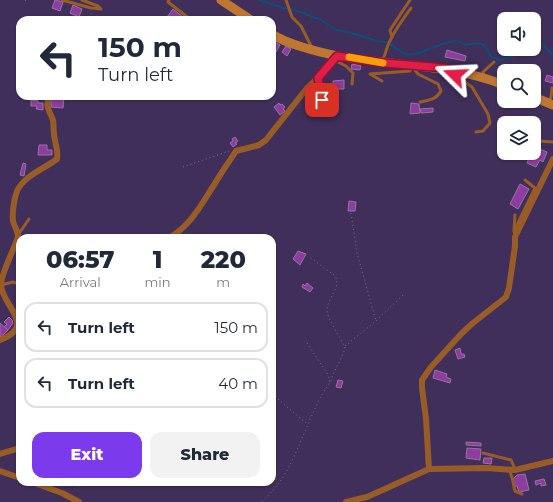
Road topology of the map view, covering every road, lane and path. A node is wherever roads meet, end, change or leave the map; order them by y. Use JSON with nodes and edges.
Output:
{"nodes":[{"id":1,"x":62,"y":0,"type":"edge"},
{"id":2,"x":82,"y":0,"type":"edge"},
{"id":3,"x":169,"y":0,"type":"edge"},
{"id":4,"x":221,"y":0,"type":"edge"},
{"id":5,"x":286,"y":0,"type":"edge"},
{"id":6,"x":410,"y":0,"type":"edge"},
{"id":7,"x":411,"y":8,"type":"dead end"},
{"id":8,"x":96,"y":9,"type":"junction"},
{"id":9,"x":89,"y":16,"type":"edge"},
{"id":10,"x":186,"y":16,"type":"edge"},
{"id":11,"x":245,"y":16,"type":"edge"},
{"id":12,"x":276,"y":37,"type":"edge"},
{"id":13,"x":392,"y":37,"type":"junction"},
{"id":14,"x":313,"y":50,"type":"junction"},
{"id":15,"x":335,"y":58,"type":"junction"},
{"id":16,"x":494,"y":62,"type":"dead end"},
{"id":17,"x":380,"y":63,"type":"junction"},
{"id":18,"x":412,"y":66,"type":"junction"},
{"id":19,"x":445,"y":68,"type":"junction"},
{"id":20,"x":318,"y":78,"type":"junction"},
{"id":21,"x":484,"y":78,"type":"junction"},
{"id":22,"x":382,"y":81,"type":"dead end"},
{"id":23,"x":497,"y":83,"type":"edge"},
{"id":24,"x":352,"y":84,"type":"dead end"},
{"id":25,"x":552,"y":88,"type":"dead end"},
{"id":26,"x":48,"y":100,"type":"edge"},
{"id":27,"x":420,"y":102,"type":"dead end"},
{"id":28,"x":319,"y":104,"type":"dead end"},
{"id":29,"x":550,"y":104,"type":"edge"},
{"id":30,"x":476,"y":132,"type":"dead end"},
{"id":31,"x":541,"y":141,"type":"edge"},
{"id":32,"x":553,"y":142,"type":"edge"},
{"id":33,"x":236,"y":151,"type":"junction"},
{"id":34,"x":553,"y":159,"type":"edge"},
{"id":35,"x":183,"y":167,"type":"dead end"},
{"id":36,"x":525,"y":180,"type":"dead end"},
{"id":37,"x":351,"y":213,"type":"dead end"},
{"id":38,"x":515,"y":215,"type":"dead end"},
{"id":39,"x":30,"y":218,"type":"dead end"},
{"id":40,"x":514,"y":231,"type":"junction"},
{"id":41,"x":17,"y":234,"type":"edge"},
{"id":42,"x":19,"y":234,"type":"edge"},
{"id":43,"x":176,"y":234,"type":"edge"},
{"id":44,"x":515,"y":237,"type":"junction"},
{"id":45,"x":16,"y":241,"type":"edge"},
{"id":46,"x":308,"y":256,"type":"dead end"},
{"id":47,"x":2,"y":273,"type":"edge"},
{"id":48,"x":16,"y":283,"type":"edge"},
{"id":49,"x":1,"y":285,"type":"junction"},
{"id":50,"x":404,"y":294,"type":"dead end"},
{"id":51,"x":16,"y":315,"type":"edge"},
{"id":52,"x":376,"y":320,"type":"junction"},
{"id":53,"x":16,"y":327,"type":"edge"},
{"id":54,"x":0,"y":340,"type":"edge"},
{"id":55,"x":307,"y":343,"type":"dead end"},
{"id":56,"x":345,"y":346,"type":"junction"},
{"id":57,"x":330,"y":382,"type":"junction"},
{"id":58,"x":276,"y":397,"type":"edge"},
{"id":59,"x":307,"y":424,"type":"junction"},
{"id":60,"x":16,"y":449,"type":"edge"},
{"id":61,"x":484,"y":453,"type":"dead end"},
{"id":62,"x":0,"y":454,"type":"edge"},
{"id":63,"x":553,"y":461,"type":"edge"},
{"id":64,"x":429,"y":469,"type":"junction"},
{"id":65,"x":512,"y":470,"type":"junction"},
{"id":66,"x":0,"y":471,"type":"edge"},
{"id":67,"x":16,"y":477,"type":"edge"},
{"id":68,"x":276,"y":480,"type":"edge"},
{"id":69,"x":280,"y":481,"type":"junction"},
{"id":70,"x":43,"y":486,"type":"edge"},
{"id":71,"x":276,"y":486,"type":"edge"},
{"id":72,"x":276,"y":486,"type":"edge"},
{"id":73,"x":522,"y":494,"type":"dead end"},
{"id":74,"x":366,"y":499,"type":"edge"},
{"id":75,"x":79,"y":502,"type":"edge"},
{"id":76,"x":262,"y":502,"type":"edge"},
{"id":77,"x":346,"y":502,"type":"edge"}],
"edges":[{"from":1,"to":8,"type":"lane"},
{"from":2,"to":8,"type":"lane"},
{"from":3,"to":10,"type":"lane"},
{"from":4,"to":11,"type":"main road"},
{"from":5,"to":14,"type":"lane"},
{"from":6,"to":13,"type":"lane"},
{"from":7,"to":13,"type":"lane"},
{"from":8,"to":9,"type":"path"},
{"from":12,"to":14,"type":"main road"},
{"from":13,"to":17,"type":"lane"},
{"from":14,"to":15,"type":"main road"},
{"from":15,"to":17,"type":"main road"},
{"from":15,"to":20,"type":"street"},
{"from":15,"to":24,"type":"lane"},
{"from":16,"to":21,"type":"lane"},
{"from":17,"to":18,"type":"main road"},
{"from":18,"to":19,"type":"main road"},
{"from":18,"to":22,"type":"lane"},
{"from":18,"to":27,"type":"lane"},
{"from":19,"to":21,"type":"main road"},
{"from":19,"to":30,"type":"lane"},
{"from":20,"to":28,"type":"lane"},
{"from":20,"to":33,"type":"street"},
{"from":21,"to":23,"type":"main road"},
{"from":25,"to":29,"type":"lane"},
{"from":26,"to":41,"type":"street"},
{"from":31,"to":32,"type":"lane"},
{"from":33,"to":35,"type":"path"},
{"from":33,"to":43,"type":"street"},
{"from":34,"to":44,"type":"street"},
{"from":36,"to":40,"type":"lane"},
{"from":37,"to":52,"type":"path"},
{"from":38,"to":40,"type":"lane"},
{"from":39,"to":42,"type":"lane"},
{"from":40,"to":44,"type":"lane"},
{"from":44,"to":64,"type":"street"},
{"from":45,"to":47,"type":"street"},
{"from":46,"to":56,"type":"path"},
{"from":47,"to":49,"type":"street"},
{"from":48,"to":49,"type":"lane"},
{"from":49,"to":51,"type":"street"},
{"from":50,"to":52,"type":"path"},
{"from":52,"to":56,"type":"path"},
{"from":53,"to":54,"type":"street"},
{"from":55,"to":57,"type":"path"},
{"from":56,"to":57,"type":"path"},
{"from":57,"to":59,"type":"path"},
{"from":58,"to":59,"type":"path"},
{"from":59,"to":69,"type":"path"},
{"from":60,"to":62,"type":"street"},
{"from":61,"to":65,"type":"lane"},
{"from":63,"to":65,"type":"street"},
{"from":64,"to":65,"type":"street"},
{"from":64,"to":74,"type":"street"},
{"from":65,"to":73,"type":"lane"},
{"from":66,"to":67,"type":"street"},
{"from":68,"to":69,"type":"path"},
{"from":69,"to":72,"type":"path"},
{"from":70,"to":75,"type":"street"},
{"from":71,"to":76,"type":"path"},
{"from":74,"to":77,"type":"street"}]}
